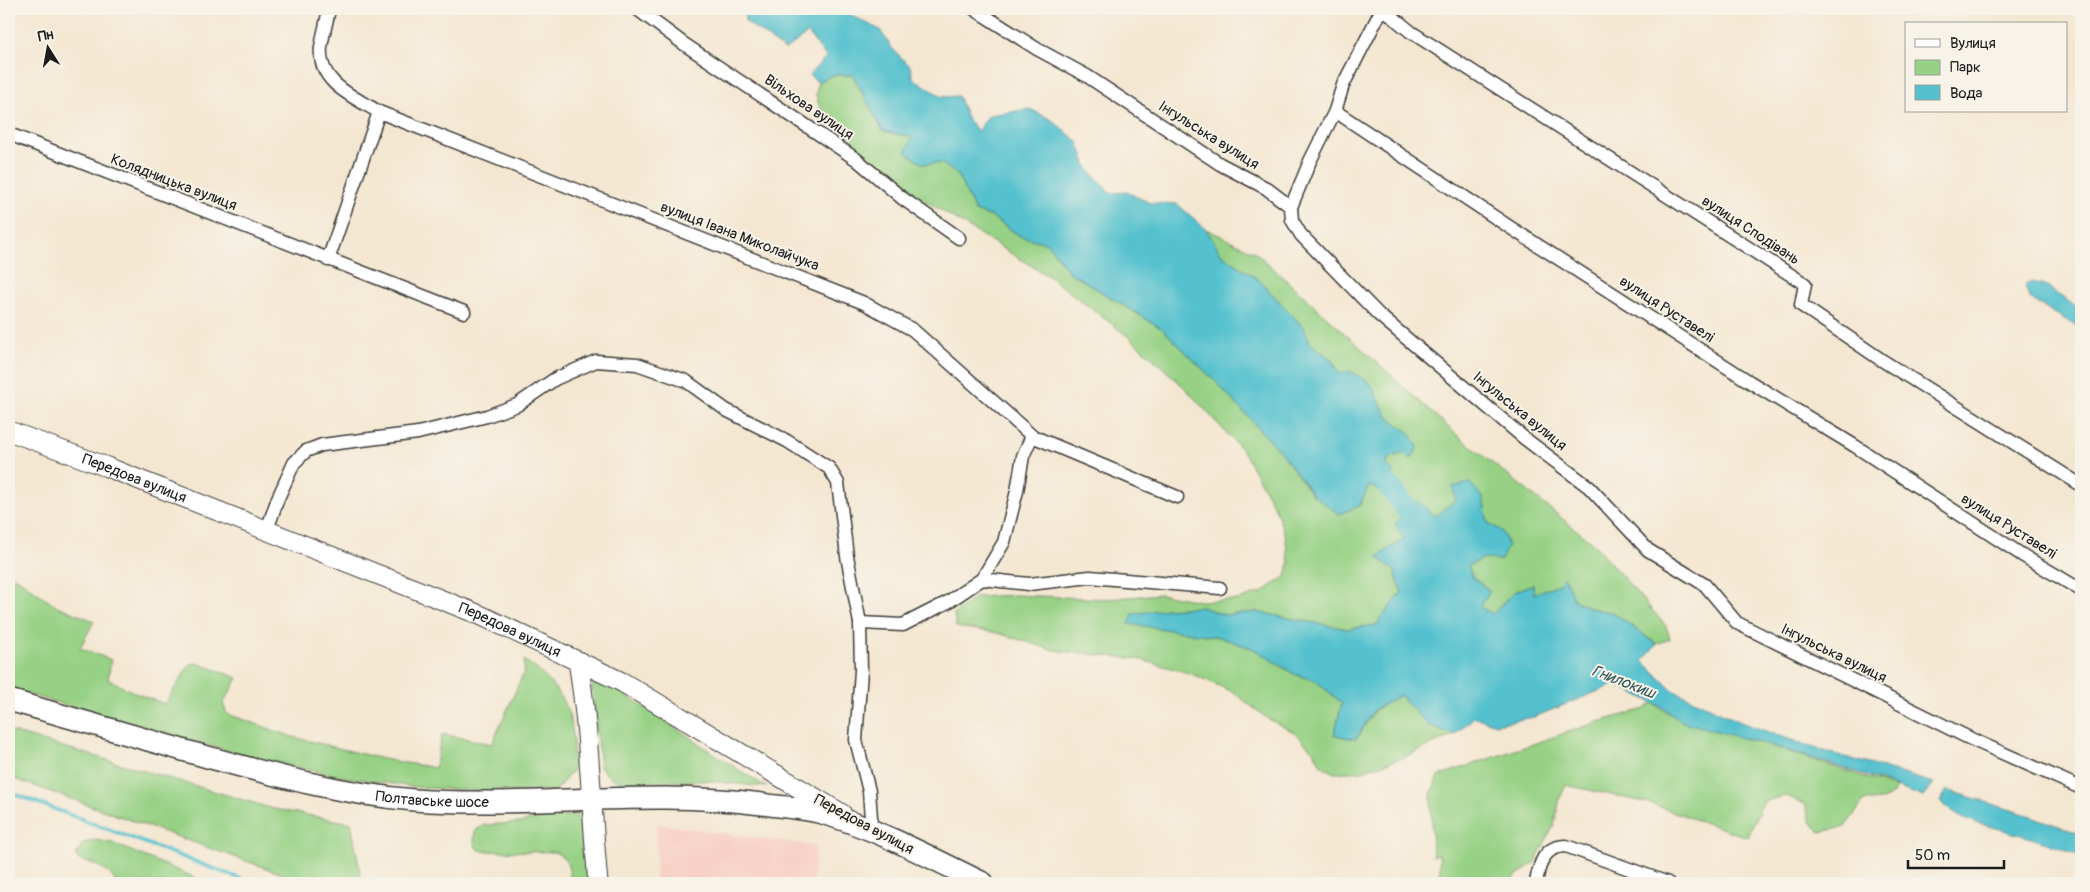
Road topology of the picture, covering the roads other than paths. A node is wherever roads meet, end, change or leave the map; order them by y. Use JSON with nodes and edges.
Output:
{"nodes":[{"id":1,"x":329,"y":9,"type":"edge"},
{"id":2,"x":636,"y":9,"type":"edge"},
{"id":3,"x":974,"y":9,"type":"edge"},
{"id":4,"x":1382,"y":9,"type":"edge"},
{"id":5,"x":1335,"y":111,"type":"junction"},
{"id":6,"x":380,"y":112,"type":"junction"},
{"id":7,"x":9,"y":134,"type":"edge"},
{"id":8,"x":1291,"y":207,"type":"junction"},
{"id":9,"x":959,"y":238,"type":"dead end"},
{"id":10,"x":328,"y":260,"type":"junction"},
{"id":11,"x":464,"y":312,"type":"dead end"},
{"id":12,"x":9,"y":431,"type":"edge"},
{"id":13,"x":1032,"y":436,"type":"junction"},
{"id":14,"x":2081,"y":485,"type":"edge"},
{"id":15,"x":1177,"y":497,"type":"dead end"},
{"id":16,"x":267,"y":530,"type":"junction"},
{"id":17,"x":982,"y":579,"type":"junction"},
{"id":18,"x":1220,"y":588,"type":"dead end"},
{"id":19,"x":2081,"y":590,"type":"edge"},
{"id":20,"x":860,"y":623,"type":"junction"},
{"id":21,"x":578,"y":660,"type":"junction"},
{"id":22,"x":9,"y":700,"type":"edge"},
{"id":23,"x":2081,"y":788,"type":"edge"},
{"id":24,"x":592,"y":799,"type":"junction"},
{"id":25,"x":864,"y":827,"type":"junction"},
{"id":26,"x":598,"y":883,"type":"edge"},
{"id":27,"x":983,"y":883,"type":"edge"},
{"id":28,"x":1536,"y":883,"type":"edge"},
{"id":29,"x":1668,"y":883,"type":"edge"}],
"edges":[{"from":1,"to":6,"type":"street","name":"вулиця Івана Миколайчука"},
{"from":2,"to":9,"type":"street","name":"Вільхова вулиця"},
{"from":3,"to":8,"type":"street","name":"Інгульська вулиця"},
{"from":4,"to":5,"type":"street"},
{"from":4,"to":14,"type":"street","name":"вулиця Сподівань"},
{"from":5,"to":8,"type":"street"},
{"from":5,"to":19,"type":"street","name":"вулиця Руставелі"},
{"from":6,"to":10,"type":"street"},
{"from":6,"to":13,"type":"street","name":"вулиця Івана Миколайчука"},
{"from":7,"to":10,"type":"street","name":"Колядницька вулиця"},
{"from":8,"to":23,"type":"street","name":"Інгульська вулиця"},
{"from":10,"to":11,"type":"street","name":"Колядницька вулиця"},
{"from":12,"to":16,"type":"street","name":"Передова вулиця"},
{"from":13,"to":15,"type":"street","name":"вулиця Івана Миколайчука"},
{"from":13,"to":17,"type":"street"},
{"from":16,"to":20,"type":"street"},
{"from":16,"to":21,"type":"street","name":"Передова вулиця"},
{"from":17,"to":18,"type":"street"},
{"from":17,"to":20,"type":"street"},
{"from":20,"to":25,"type":"street"},
{"from":21,"to":24,"type":"street"},
{"from":21,"to":25,"type":"street","name":"Передова вулиця"},
{"from":22,"to":24,"type":"main road","name":"Полтавське шосе"},
{"from":24,"to":25,"type":"main road","name":"Полтавське шосе"},
{"from":24,"to":26,"type":"street"},
{"from":25,"to":27,"type":"main road","name":"Передова вулиця"},
{"from":28,"to":29,"type":"street"}]}
